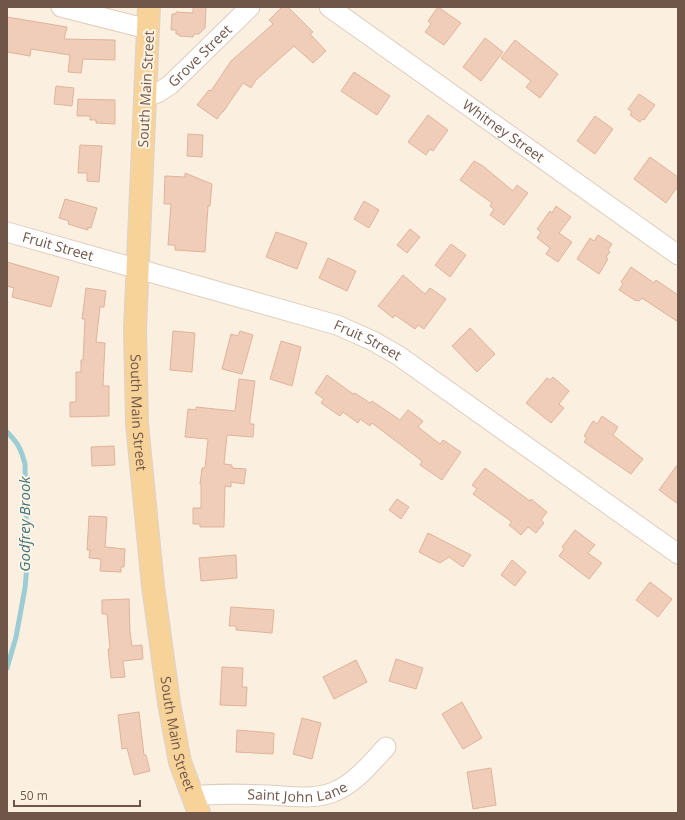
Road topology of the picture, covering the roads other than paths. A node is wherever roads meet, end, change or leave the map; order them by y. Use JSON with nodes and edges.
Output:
{"nodes":[{"id":1,"x":61,"y":7,"type":"edge"},
{"id":2,"x":149,"y":7,"type":"edge"},
{"id":3,"x":250,"y":7,"type":"edge"},
{"id":4,"x":328,"y":7,"type":"edge"},
{"id":5,"x":148,"y":30,"type":"junction"},
{"id":6,"x":146,"y":98,"type":"junction"},
{"id":7,"x":7,"y":232,"type":"edge"},
{"id":8,"x":678,"y":255,"type":"edge"},
{"id":9,"x":137,"y":270,"type":"junction"},
{"id":10,"x":678,"y":554,"type":"edge"},
{"id":11,"x":386,"y":747,"type":"dead end"},
{"id":12,"x":195,"y":804,"type":"edge"}],
"edges":[{"from":1,"to":5,"type":"street"},
{"from":2,"to":5,"type":"main road","name":"South Main Street"},
{"from":3,"to":6,"type":"street","name":"Grove Street"},
{"from":4,"to":8,"type":"street","name":"Whitney Street"},
{"from":5,"to":6,"type":"main road","name":"South Main Street"},
{"from":6,"to":9,"type":"main road","name":"South Main Street"},
{"from":7,"to":9,"type":"street","name":"Fruit Street"},
{"from":9,"to":10,"type":"street","name":"Fruit Street"},
{"from":9,"to":12,"type":"main road","name":"South Main Street"},
{"from":11,"to":12,"type":"street","name":"Saint John Lane"}]}
